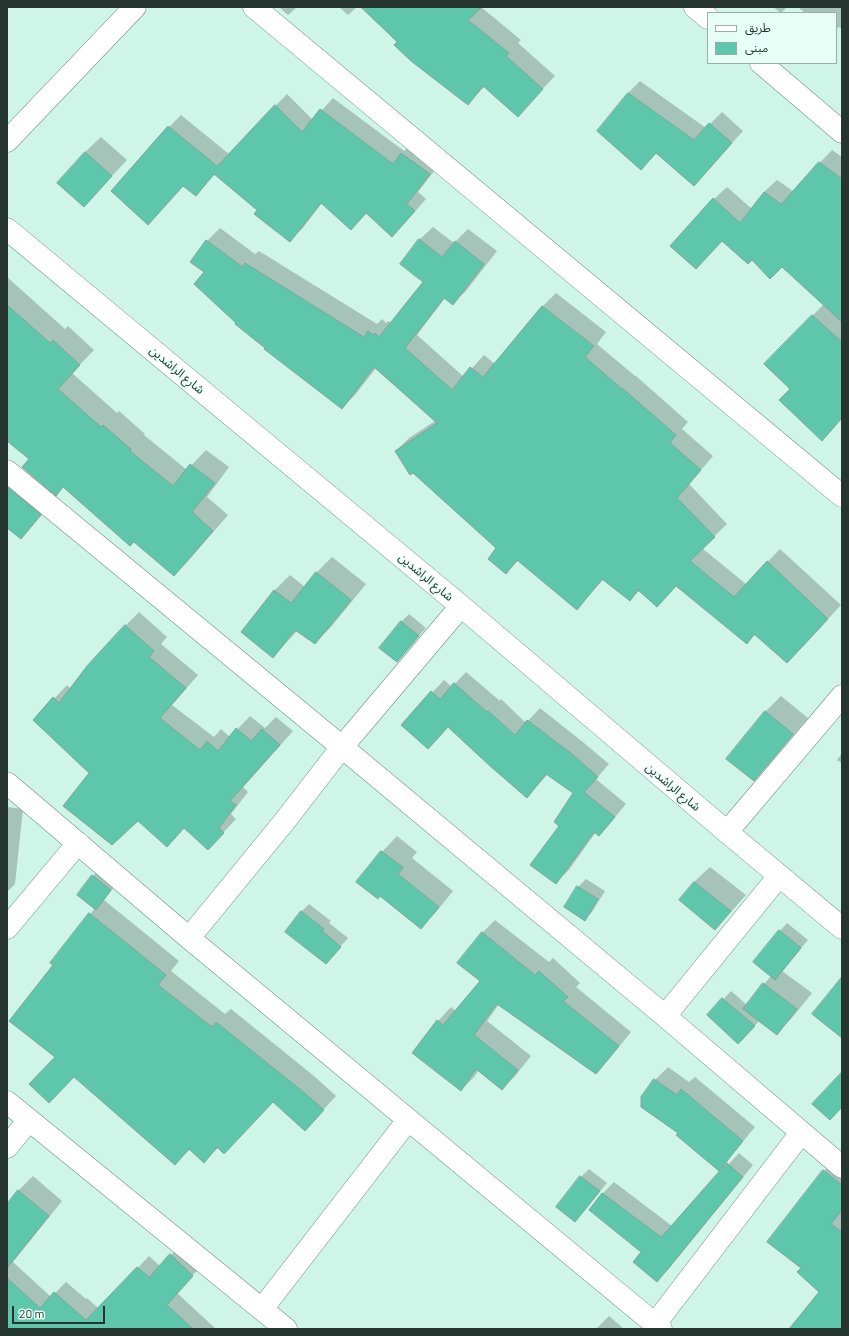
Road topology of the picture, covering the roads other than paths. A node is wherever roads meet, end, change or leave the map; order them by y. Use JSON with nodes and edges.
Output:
{"nodes":[{"id":1,"x":135,"y":7,"type":"edge"},
{"id":2,"x":254,"y":7,"type":"edge"},
{"id":3,"x":695,"y":7,"type":"edge"},
{"id":4,"x":707,"y":17,"type":"edge"},
{"id":5,"x":762,"y":64,"type":"edge"},
{"id":6,"x":842,"y":132,"type":"edge"},
{"id":7,"x":7,"y":141,"type":"edge"},
{"id":8,"x":7,"y":229,"type":"edge"},
{"id":9,"x":7,"y":471,"type":"edge"},
{"id":10,"x":842,"y":496,"type":"edge"},
{"id":11,"x":461,"y":606,"type":"junction"},
{"id":12,"x":842,"y":696,"type":"edge"},
{"id":13,"x":342,"y":747,"type":"junction"},
{"id":14,"x":7,"y":783,"type":"edge"},
{"id":15,"x":726,"y":832,"type":"junction"},
{"id":16,"x":78,"y":843,"type":"junction"},
{"id":17,"x":779,"y":876,"type":"junction"},
{"id":18,"x":7,"y":928,"type":"edge"},
{"id":19,"x":842,"y":928,"type":"edge"},
{"id":20,"x":189,"y":938,"type":"junction"},
{"id":21,"x":665,"y":1016,"type":"junction"},
{"id":22,"x":7,"y":1102,"type":"edge"},
{"id":23,"x":29,"y":1120,"type":"junction"},
{"id":24,"x":408,"y":1120,"type":"junction"},
{"id":25,"x":801,"y":1133,"type":"junction"},
{"id":26,"x":7,"y":1147,"type":"edge"},
{"id":27,"x":842,"y":1167,"type":"edge"},
{"id":28,"x":262,"y":1309,"type":"junction"},
{"id":29,"x":658,"y":1326,"type":"edge"},
{"id":30,"x":286,"y":1329,"type":"edge"}],
"edges":[{"from":1,"to":7,"type":"street"},
{"from":2,"to":10,"type":"street"},
{"from":3,"to":4,"type":"street"},
{"from":5,"to":6,"type":"street"},
{"from":8,"to":11,"type":"street","name":"شارع الراشدين"},
{"from":9,"to":13,"type":"street"},
{"from":11,"to":13,"type":"street"},
{"from":11,"to":15,"type":"street","name":"شارع الراشدين"},
{"from":12,"to":15,"type":"street"},
{"from":13,"to":20,"type":"street"},
{"from":13,"to":21,"type":"street"},
{"from":14,"to":16,"type":"street"},
{"from":15,"to":17,"type":"street","name":"شارع الراشدين"},
{"from":16,"to":18,"type":"street"},
{"from":16,"to":20,"type":"street"},
{"from":17,"to":19,"type":"street","name":"شارع الراشدين"},
{"from":17,"to":21,"type":"street"},
{"from":20,"to":24,"type":"street"},
{"from":21,"to":25,"type":"street"},
{"from":22,"to":23,"type":"street"},
{"from":23,"to":26,"type":"street"},
{"from":23,"to":28,"type":"street"},
{"from":24,"to":28,"type":"street"},
{"from":24,"to":29,"type":"street"},
{"from":25,"to":27,"type":"street"},
{"from":25,"to":29,"type":"street"},
{"from":28,"to":30,"type":"street"}]}
